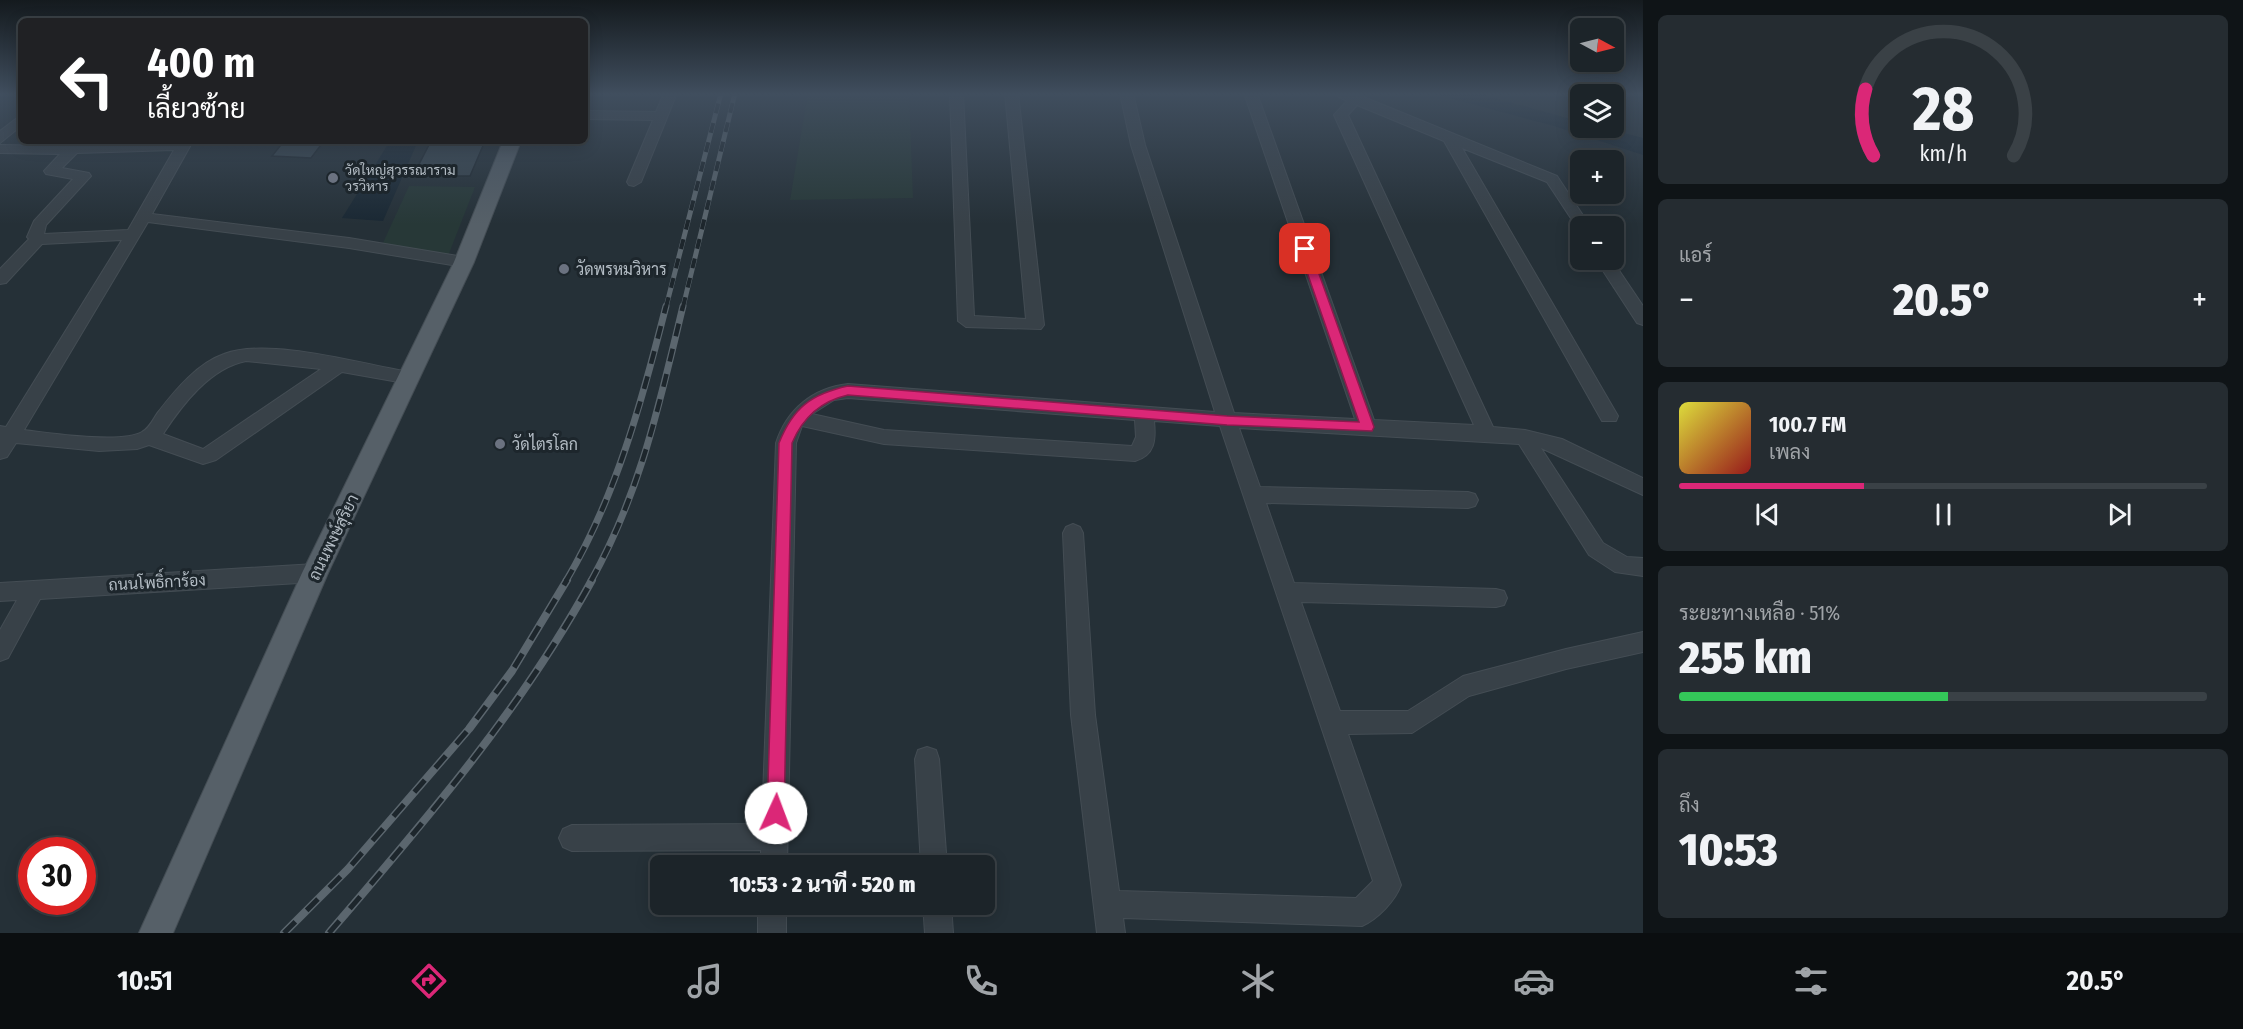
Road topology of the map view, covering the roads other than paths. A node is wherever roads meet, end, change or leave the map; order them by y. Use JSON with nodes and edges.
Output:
{"nodes":[{"id":1,"x":654,"y":137,"type":"edge"},
{"id":2,"x":958,"y":137,"type":"edge"},
{"id":3,"x":1016,"y":137,"type":"edge"},
{"id":4,"x":1136,"y":137,"type":"edge"},
{"id":5,"x":1265,"y":137,"type":"edge"},
{"id":6,"x":1351,"y":137,"type":"edge"},
{"id":7,"x":1449,"y":137,"type":"joint"},
{"id":8,"x":166,"y":144,"type":"edge"},
{"id":9,"x":184,"y":144,"type":"edge"},
{"id":10,"x":511,"y":144,"type":"edge"},
{"id":11,"x":0,"y":148,"type":"edge"},
{"id":12,"x":74,"y":149,"type":"junction"},
{"id":13,"x":634,"y":182,"type":"dead end"},
{"id":14,"x":1576,"y":216,"type":"edge"},
{"id":15,"x":143,"y":217,"type":"junction"},
{"id":16,"x":131,"y":235,"type":"junction"},
{"id":17,"x":38,"y":239,"type":"junction"},
{"id":18,"x":464,"y":262,"type":"junction"},
{"id":19,"x":1611,"y":270,"type":"edge"},
{"id":20,"x":0,"y":279,"type":"edge"},
{"id":21,"x":1643,"y":319,"type":"edge"},
{"id":22,"x":338,"y":366,"type":"junction"},
{"id":23,"x":410,"y":378,"type":"junction"},
{"id":24,"x":1144,"y":414,"type":"junction"},
{"id":25,"x":1609,"y":416,"type":"dead end"},
{"id":26,"x":798,"y":418,"type":"junction"},
{"id":27,"x":1227,"y":420,"type":"junction"},
{"id":28,"x":1367,"y":427,"type":"junction"},
{"id":29,"x":1487,"y":433,"type":"junction"},
{"id":30,"x":6,"y":434,"type":"edge"},
{"id":31,"x":149,"y":437,"type":"junction"},
{"id":32,"x":1525,"y":437,"type":"junction"},
{"id":33,"x":0,"y":452,"type":"edge"},
{"id":34,"x":1643,"y":487,"type":"edge"},
{"id":35,"x":1253,"y":495,"type":"junction"},
{"id":36,"x":1468,"y":500,"type":"dead end"},
{"id":37,"x":1073,"y":533,"type":"dead end"},
{"id":38,"x":1643,"y":567,"type":"edge"},
{"id":39,"x":315,"y":573,"type":"junction"},
{"id":40,"x":34,"y":590,"type":"junction"},
{"id":41,"x":0,"y":592,"type":"edge"},
{"id":42,"x":1286,"y":592,"type":"junction"},
{"id":43,"x":1496,"y":598,"type":"dead end"},
{"id":44,"x":1643,"y":642,"type":"edge"},
{"id":45,"x":0,"y":651,"type":"edge"},
{"id":46,"x":1332,"y":723,"type":"junction"},
{"id":47,"x":927,"y":759,"type":"dead end"},
{"id":48,"x":775,"y":837,"type":"junction"},
{"id":49,"x":572,"y":838,"type":"dead end"},
{"id":50,"x":774,"y":855,"type":"edge"},
{"id":51,"x":933,"y":855,"type":"edge"},
{"id":52,"x":1106,"y":904,"type":"junction"},
{"id":53,"x":772,"y":915,"type":"edge"},
{"id":54,"x":938,"y":915,"type":"edge"},
{"id":55,"x":156,"y":933,"type":"edge"},
{"id":56,"x":771,"y":933,"type":"edge"},
{"id":57,"x":939,"y":933,"type":"edge"},
{"id":58,"x":1111,"y":933,"type":"edge"}],
"edges":[{"from":1,"to":13,"type":"street"},
{"from":2,"to":3,"type":"street"},
{"from":4,"to":27,"type":"street"},
{"from":5,"to":28,"type":"street"},
{"from":6,"to":29,"type":"street"},
{"from":7,"to":14,"type":"street"},
{"from":7,"to":25,"type":"street"},
{"from":8,"to":12,"type":"street"},
{"from":9,"to":15,"type":"street"},
{"from":10,"to":18,"type":"main road","name":"ถนนพงษ์สุริยา"},
{"from":11,"to":12,"type":"street"},
{"from":12,"to":17,"type":"street"},
{"from":15,"to":16,"type":"street"},
{"from":15,"to":18,"type":"street"},
{"from":16,"to":17,"type":"street"},
{"from":16,"to":30,"type":"street"},
{"from":17,"to":20,"type":"street"},
{"from":18,"to":23,"type":"main road","name":"ถนนพงษ์สุริยา"},
{"from":19,"to":21,"type":"street"},
{"from":22,"to":23,"type":"street"},
{"from":22,"to":31,"type":"street"},
{"from":22,"to":31,"type":"street"},
{"from":23,"to":39,"type":"main road","name":"ถนนพงษ์สุริยา"},
{"from":24,"to":26,"type":"street"},
{"from":24,"to":26,"type":"street"},
{"from":24,"to":27,"type":"street"},
{"from":26,"to":48,"type":"street"},
{"from":27,"to":28,"type":"street"},
{"from":27,"to":35,"type":"street"},
{"from":28,"to":29,"type":"street"},
{"from":29,"to":32,"type":"street"},
{"from":30,"to":31,"type":"street"},
{"from":30,"to":33,"type":"street"},
{"from":32,"to":34,"type":"street"},
{"from":32,"to":38,"type":"street"},
{"from":35,"to":36,"type":"street"},
{"from":35,"to":42,"type":"street"},
{"from":37,"to":52,"type":"street"},
{"from":39,"to":40,"type":"street","name":"ถนนโพธิ์การ้อง"},
{"from":39,"to":55,"type":"main road","name":"ถนนพงษ์สุริยา"},
{"from":40,"to":41,"type":"street","name":"ถนนโพธิ์การ้อง"},
{"from":40,"to":45,"type":"street"},
{"from":42,"to":43,"type":"street"},
{"from":42,"to":46,"type":"street"},
{"from":44,"to":46,"type":"street"},
{"from":46,"to":52,"type":"street"},
{"from":47,"to":51,"type":"street"},
{"from":48,"to":49,"type":"street"},
{"from":48,"to":50,"type":"street"},
{"from":52,"to":58,"type":"street"},
{"from":53,"to":56,"type":"street"},
{"from":54,"to":57,"type":"street"}]}
